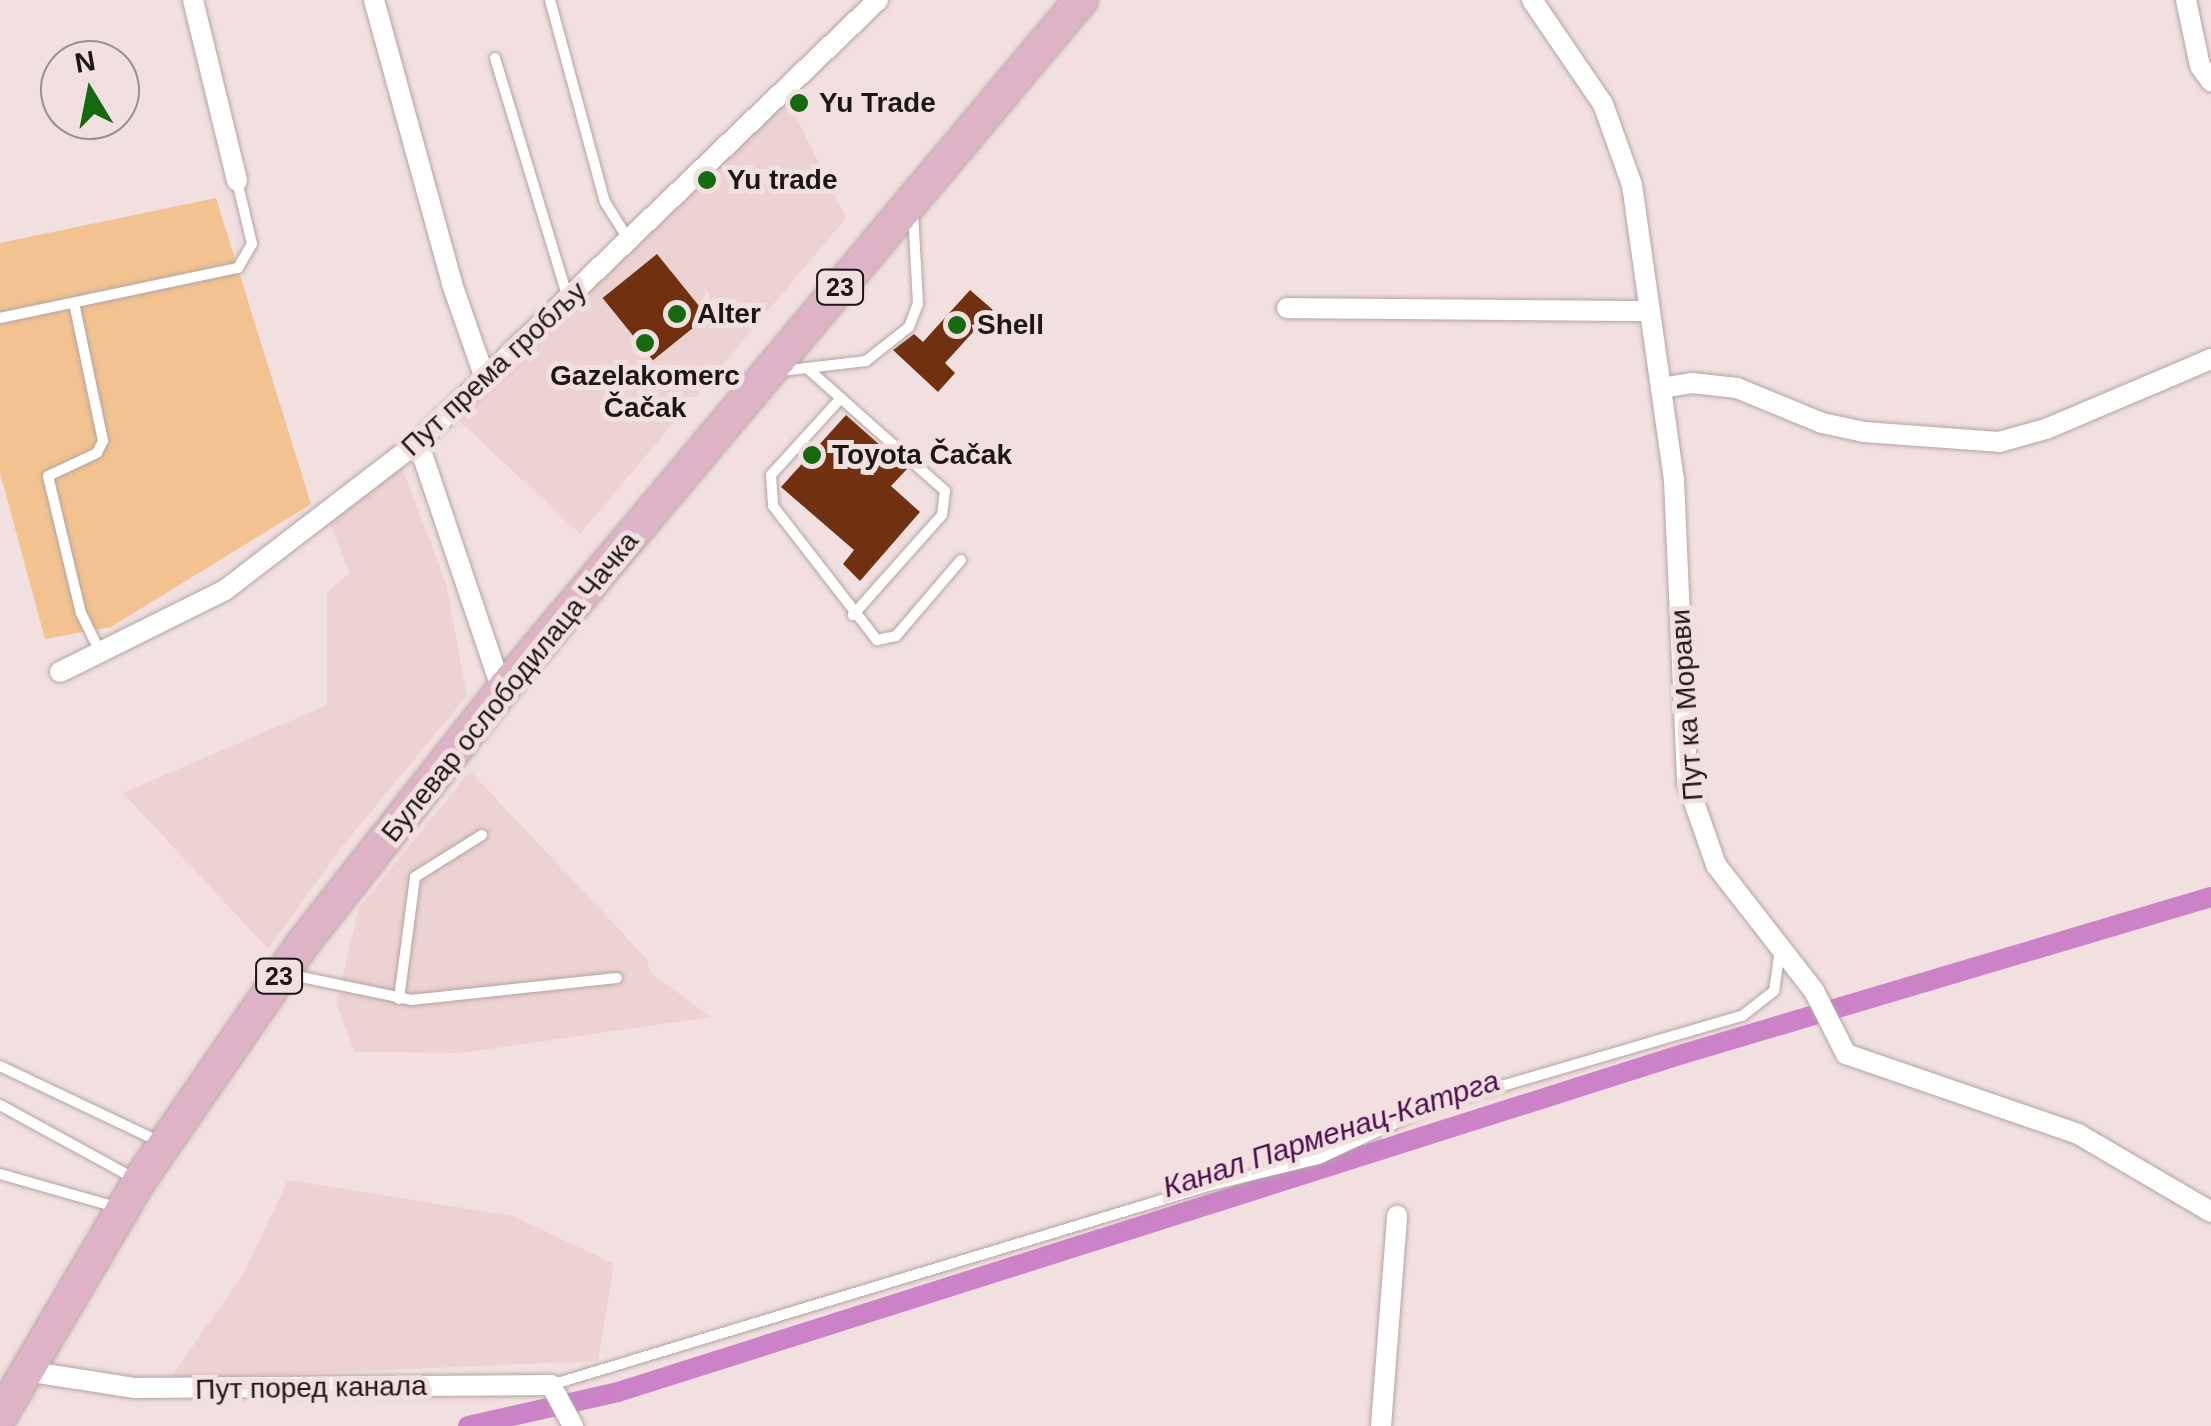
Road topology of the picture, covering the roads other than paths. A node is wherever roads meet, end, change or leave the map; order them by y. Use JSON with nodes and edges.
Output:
{"nodes":[{"id":1,"x":192,"y":0,"type":"edge"},
{"id":2,"x":374,"y":0,"type":"edge"},
{"id":3,"x":550,"y":0,"type":"edge"},
{"id":4,"x":878,"y":0,"type":"edge"},
{"id":5,"x":1081,"y":0,"type":"edge"},
{"id":6,"x":1532,"y":0,"type":"edge"},
{"id":7,"x":2186,"y":0,"type":"edge"},
{"id":8,"x":495,"y":58,"type":"dead end"},
{"id":9,"x":2211,"y":80,"type":"edge"},
{"id":10,"x":237,"y":181,"type":"joint"},
{"id":11,"x":913,"y":201,"type":"junction"},
{"id":12,"x":630,"y":243,"type":"junction"},
{"id":13,"x":569,"y":300,"type":"junction"},
{"id":14,"x":74,"y":303,"type":"junction"},
{"id":15,"x":1286,"y":308,"type":"dead end"},
{"id":16,"x":1650,"y":311,"type":"junction"},
{"id":17,"x":0,"y":318,"type":"edge"},
{"id":18,"x":2211,"y":358,"type":"edge"},
{"id":19,"x":807,"y":368,"type":"junction"},
{"id":20,"x":768,"y":374,"type":"junction"},
{"id":21,"x":486,"y":378,"type":"junction"},
{"id":22,"x":1661,"y":388,"type":"junction"},
{"id":23,"x":842,"y":398,"type":"junction"},
{"id":24,"x":418,"y":442,"type":"junction"},
{"id":25,"x":960,"y":560,"type":"dead end"},
{"id":26,"x":854,"y":615,"type":"junction"},
{"id":27,"x":100,"y":652,"type":"junction"},
{"id":28,"x":60,"y":672,"type":"dead end"},
{"id":29,"x":502,"y":690,"type":"junction"},
{"id":30,"x":482,"y":835,"type":"dead end"},
{"id":31,"x":1780,"y":949,"type":"junction"},
{"id":32,"x":281,"y":972,"type":"junction"},
{"id":33,"x":617,"y":978,"type":"dead end"},
{"id":34,"x":399,"y":999,"type":"junction"},
{"id":35,"x":0,"y":1066,"type":"edge"},
{"id":36,"x":0,"y":1105,"type":"edge"},
{"id":37,"x":164,"y":1144,"type":"junction"},
{"id":38,"x":0,"y":1174,"type":"edge"},
{"id":39,"x":130,"y":1195,"type":"junction"},
{"id":40,"x":2211,"y":1212,"type":"edge"},
{"id":41,"x":1397,"y":1216,"type":"dead end"},
{"id":42,"x":26,"y":1370,"type":"junction"},
{"id":43,"x":554,"y":1389,"type":"junction"},
{"id":44,"x":0,"y":1418,"type":"edge"},
{"id":45,"x":571,"y":1423,"type":"edge"},
{"id":46,"x":1381,"y":1426,"type":"edge"}],
"edges":[{"from":1,"to":10,"type":"street"},
{"from":2,"to":21,"type":"street"},
{"from":3,"to":12,"type":"lane"},
{"from":4,"to":12,"type":"street","name":"Пут према гробљу"},
{"from":5,"to":11,"type":"main road","name":"Булевар ослободилаца Чачка","number":"23"},
{"from":6,"to":16,"type":"street","name":"Пут ка Морави"},
{"from":7,"to":9,"type":"street"},
{"from":8,"to":13,"type":"lane"},
{"from":10,"to":14,"type":"lane"},
{"from":11,"to":19,"type":"lane"},
{"from":11,"to":20,"type":"main road","name":"Булевар ослободилаца Чачка","number":"23"},
{"from":12,"to":13,"type":"street","name":"Пут према гробљу"},
{"from":13,"to":21,"type":"street","name":"Пут према гробљу"},
{"from":14,"to":17,"type":"lane"},
{"from":14,"to":27,"type":"lane"},
{"from":15,"to":16,"type":"street"},
{"from":16,"to":22,"type":"street","name":"Пут ка Морави"},
{"from":18,"to":22,"type":"street"},
{"from":19,"to":20,"type":"lane"},
{"from":19,"to":23,"type":"lane"},
{"from":20,"to":29,"type":"main road","name":"Булевар ослободилаца Чачка","number":"23"},
{"from":21,"to":24,"type":"street","name":"Пут према гробљу"},
{"from":22,"to":31,"type":"street","name":"Пут ка Морави"},
{"from":23,"to":26,"type":"lane"},
{"from":23,"to":26,"type":"lane"},
{"from":24,"to":27,"type":"street","name":"Пут према гробљу"},
{"from":24,"to":29,"type":"street"},
{"from":25,"to":26,"type":"lane"},
{"from":27,"to":28,"type":"street","name":"Пут према гробљу"},
{"from":29,"to":32,"type":"main road","name":"Булевар ослободилаца Чачка","number":"23"},
{"from":30,"to":34,"type":"lane"},
{"from":31,"to":40,"type":"street","name":"Пут ка Морави"},
{"from":31,"to":43,"type":"lane"},
{"from":32,"to":34,"type":"lane"},
{"from":32,"to":37,"type":"main road","name":"Булевар ослободилаца Чачка","number":"23"},
{"from":33,"to":34,"type":"lane"},
{"from":35,"to":37,"type":"lane"},
{"from":36,"to":39,"type":"lane"},
{"from":37,"to":39,"type":"main road","name":"Булевар ослободилаца Чачка","number":"23"},
{"from":38,"to":39,"type":"lane"},
{"from":39,"to":42,"type":"main road","name":"Булевар ослободилаца Чачка","number":"23"},
{"from":41,"to":46,"type":"street"},
{"from":42,"to":43,"type":"street","name":"Пут поред канала"},
{"from":42,"to":44,"type":"main road","name":"Булевар ослободилаца Чачка","number":"23"},
{"from":43,"to":45,"type":"street"}]}
